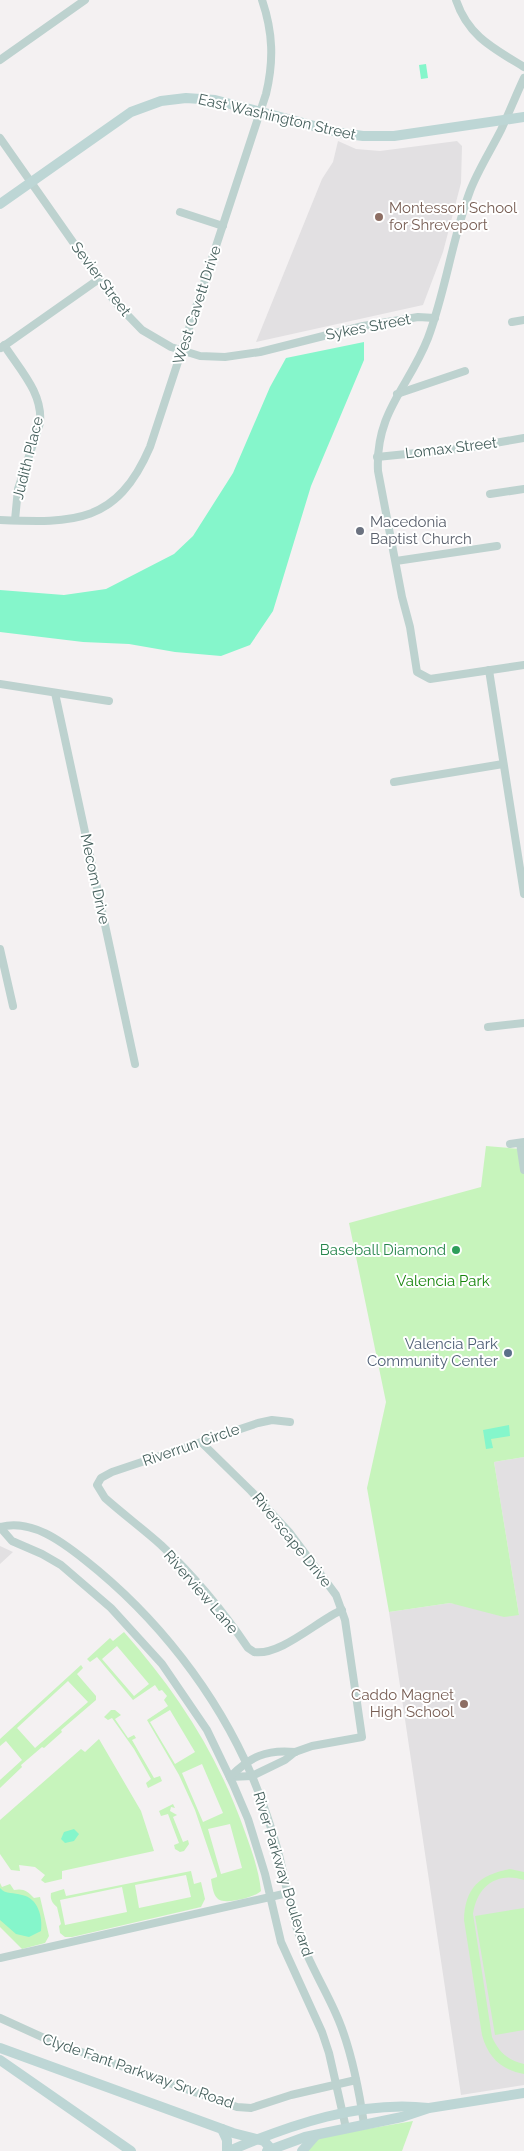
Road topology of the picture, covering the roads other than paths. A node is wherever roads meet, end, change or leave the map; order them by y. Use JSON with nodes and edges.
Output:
{"nodes":[{"id":1,"x":85,"y":0,"type":"edge"},
{"id":2,"x":262,"y":0,"type":"edge"},
{"id":3,"x":456,"y":0,"type":"edge"},
{"id":4,"x":0,"y":60,"type":"edge"},
{"id":5,"x":524,"y":67,"type":"edge"},
{"id":6,"x":524,"y":78,"type":"edge"},
{"id":7,"x":260,"y":112,"type":"junction"},
{"id":8,"x":524,"y":118,"type":"edge"},
{"id":9,"x":505,"y":120,"type":"junction"},
{"id":10,"x":0,"y":138,"type":"edge"},
{"id":11,"x":31,"y":182,"type":"junction"},
{"id":12,"x":0,"y":204,"type":"edge"},
{"id":13,"x":180,"y":212,"type":"dead end"},
{"id":14,"x":223,"y":226,"type":"junction"},
{"id":15,"x":99,"y":279,"type":"junction"},
{"id":16,"x":435,"y":318,"type":"junction"},
{"id":17,"x":524,"y":320,"type":"edge"},
{"id":18,"x":512,"y":322,"type":"dead end"},
{"id":19,"x":301,"y":341,"type":"joint"},
{"id":20,"x":2,"y":347,"type":"edge"},
{"id":21,"x":182,"y":351,"type":"junction"},
{"id":22,"x":465,"y":371,"type":"dead end"},
{"id":23,"x":397,"y":394,"type":"junction"},
{"id":24,"x":524,"y":438,"type":"edge"},
{"id":25,"x":377,"y":457,"type":"junction"},
{"id":26,"x":524,"y":489,"type":"edge"},
{"id":27,"x":490,"y":494,"type":"dead end"},
{"id":28,"x":0,"y":520,"type":"edge"},
{"id":29,"x":15,"y":520,"type":"junction"},
{"id":30,"x":498,"y":546,"type":"dead end"},
{"id":31,"x":396,"y":561,"type":"junction"},
{"id":32,"x":524,"y":665,"type":"edge"},
{"id":33,"x":489,"y":670,"type":"junction"},
{"id":34,"x":0,"y":684,"type":"edge"},
{"id":35,"x":55,"y":693,"type":"junction"},
{"id":36,"x":109,"y":701,"type":"dead end"},
{"id":37,"x":503,"y":764,"type":"junction"},
{"id":38,"x":394,"y":782,"type":"dead end"},
{"id":39,"x":524,"y":894,"type":"edge"},
{"id":40,"x":0,"y":949,"type":"edge"},
{"id":41,"x":14,"y":1006,"type":"dead end"},
{"id":42,"x":524,"y":1022,"type":"edge"},
{"id":43,"x":488,"y":1027,"type":"dead end"},
{"id":44,"x":135,"y":1064,"type":"dead end"},
{"id":45,"x":522,"y":1143,"type":"edge"},
{"id":46,"x":510,"y":1144,"type":"dead end"},
{"id":47,"x":524,"y":1170,"type":"edge"},
{"id":48,"x":290,"y":1422,"type":"dead end"},
{"id":49,"x":201,"y":1442,"type":"junction"},
{"id":50,"x":97,"y":1485,"type":"joint"},
{"id":51,"x":0,"y":1527,"type":"edge"},
{"id":52,"x":342,"y":1610,"type":"junction"},
{"id":53,"x":295,"y":1752,"type":"junction"},
{"id":54,"x":245,"y":1762,"type":"junction"},
{"id":55,"x":252,"y":1776,"type":"junction"},
{"id":56,"x":230,"y":1777,"type":"junction"},
{"id":57,"x":288,"y":1893,"type":"junction"},
{"id":58,"x":270,"y":1897,"type":"junction"},
{"id":59,"x":0,"y":1958,"type":"edge"},
{"id":60,"x":0,"y":2018,"type":"edge"},
{"id":61,"x":0,"y":2048,"type":"edge"},
{"id":62,"x":0,"y":2060,"type":"edge"},
{"id":63,"x":356,"y":2080,"type":"junction"},
{"id":64,"x":337,"y":2084,"type":"junction"},
{"id":65,"x":524,"y":2093,"type":"edge"},
{"id":66,"x":429,"y":2108,"type":"junction"},
{"id":67,"x":362,"y":2110,"type":"junction"},
{"id":68,"x":343,"y":2114,"type":"junction"},
{"id":69,"x":364,"y":2124,"type":"junction"},
{"id":70,"x":346,"y":2128,"type":"junction"},
{"id":71,"x":222,"y":2129,"type":"junction"},
{"id":72,"x":316,"y":2135,"type":"junction"},
{"id":73,"x":258,"y":2139,"type":"junction"},
{"id":74,"x":270,"y":2150,"type":"edge"},
{"id":75,"x":131,"y":2151,"type":"edge"},
{"id":76,"x":228,"y":2151,"type":"edge"},
{"id":77,"x":302,"y":2151,"type":"edge"}],
"edges":[{"from":1,"to":4,"type":"street"},
{"from":2,"to":7,"type":"street","name":"West Cavett Drive"},
{"from":3,"to":5,"type":"street"},
{"from":6,"to":9,"type":"street"},
{"from":7,"to":9,"type":"street","name":"East Washington Street"},
{"from":7,"to":11,"type":"street","name":"East Washington Street"},
{"from":7,"to":14,"type":"street","name":"West Cavett Drive"},
{"from":8,"to":9,"type":"street","name":"East Washington Street"},
{"from":9,"to":16,"type":"street"},
{"from":10,"to":11,"type":"street","name":"Sevier Street"},
{"from":11,"to":12,"type":"street","name":"East Washington Street"},
{"from":11,"to":15,"type":"street","name":"Sevier Street"},
{"from":13,"to":14,"type":"street"},
{"from":14,"to":21,"type":"street","name":"West Cavett Drive"},
{"from":15,"to":20,"type":"street"},
{"from":15,"to":21,"type":"street","name":"Sevier Street"},
{"from":16,"to":19,"type":"street","name":"Sykes Street"},
{"from":16,"to":23,"type":"street"},
{"from":17,"to":18,"type":"street"},
{"from":19,"to":21,"type":"street","name":"Sevier Street"},
{"from":20,"to":29,"type":"street","name":"Judith Place"},
{"from":21,"to":29,"type":"street","name":"West Cavett Drive"},
{"from":22,"to":23,"type":"street"},
{"from":23,"to":25,"type":"street"},
{"from":24,"to":25,"type":"street","name":"Lomax Street"},
{"from":25,"to":31,"type":"street"},
{"from":26,"to":27,"type":"street"},
{"from":28,"to":29,"type":"street","name":"West Cavett Drive"},
{"from":30,"to":31,"type":"street"},
{"from":31,"to":33,"type":"street"},
{"from":32,"to":33,"type":"street"},
{"from":33,"to":37,"type":"street"},
{"from":34,"to":35,"type":"street"},
{"from":35,"to":36,"type":"street"},
{"from":35,"to":44,"type":"street","name":"Mecom Drive"},
{"from":37,"to":38,"type":"street"},
{"from":37,"to":39,"type":"street"},
{"from":40,"to":41,"type":"street"},
{"from":42,"to":43,"type":"street"},
{"from":45,"to":46,"type":"street"},
{"from":45,"to":47,"type":"street"},
{"from":48,"to":49,"type":"street","name":"Riverrun Circle"},
{"from":49,"to":50,"type":"street","name":"Riverrun Circle"},
{"from":49,"to":52,"type":"street","name":"Riverscape Drive"},
{"from":50,"to":52,"type":"street","name":"Riverview Lane"},
{"from":51,"to":54,"type":"street","name":"River Parkway Boulevard"},
{"from":51,"to":56,"type":"street","name":"River Parkway Boulevard"},
{"from":52,"to":53,"type":"street","name":"Riverscape Drive"},
{"from":53,"to":54,"type":"street","name":"Riverscape Drive"},
{"from":53,"to":55,"type":"street","name":"Riverscape Drive"},
{"from":54,"to":55,"type":"street","name":"River Parkway Boulevard"},
{"from":54,"to":56,"type":"street","name":"Riverscape Drive"},
{"from":55,"to":56,"type":"street","name":"Riverscape Drive"},
{"from":55,"to":57,"type":"street","name":"River Parkway Boulevard"},
{"from":56,"to":58,"type":"street","name":"River Parkway Boulevard"},
{"from":57,"to":58,"type":"street"},
{"from":57,"to":63,"type":"street","name":"River Parkway Boulevard"},
{"from":58,"to":59,"type":"street"},
{"from":58,"to":64,"type":"street","name":"River Parkway Boulevard"},
{"from":60,"to":64,"type":"street","name":"Clyde Fant Parkway Srv Road"},
{"from":61,"to":71,"type":"street"},
{"from":62,"to":75,"type":"street"},
{"from":63,"to":64,"type":"street","name":"Clyde Fant Parkway Srv Road"},
{"from":63,"to":67,"type":"street","name":"River Parkway Boulevard"},
{"from":64,"to":68,"type":"street","name":"River Parkway Boulevard"},
{"from":65,"to":66,"type":"street"},
{"from":66,"to":67,"type":"street"},
{"from":66,"to":69,"type":"street"},
{"from":67,"to":68,"type":"street"},
{"from":67,"to":69,"type":"street","name":"River Parkway Boulevard"},
{"from":68,"to":70,"type":"street","name":"River Parkway Boulevard"},
{"from":68,"to":73,"type":"street"},
{"from":69,"to":70,"type":"street"},
{"from":70,"to":72,"type":"street"},
{"from":71,"to":73,"type":"street"},
{"from":71,"to":76,"type":"street"},
{"from":72,"to":74,"type":"street"},
{"from":72,"to":77,"type":"street"},
{"from":73,"to":74,"type":"street"},
{"from":73,"to":76,"type":"street"}]}
